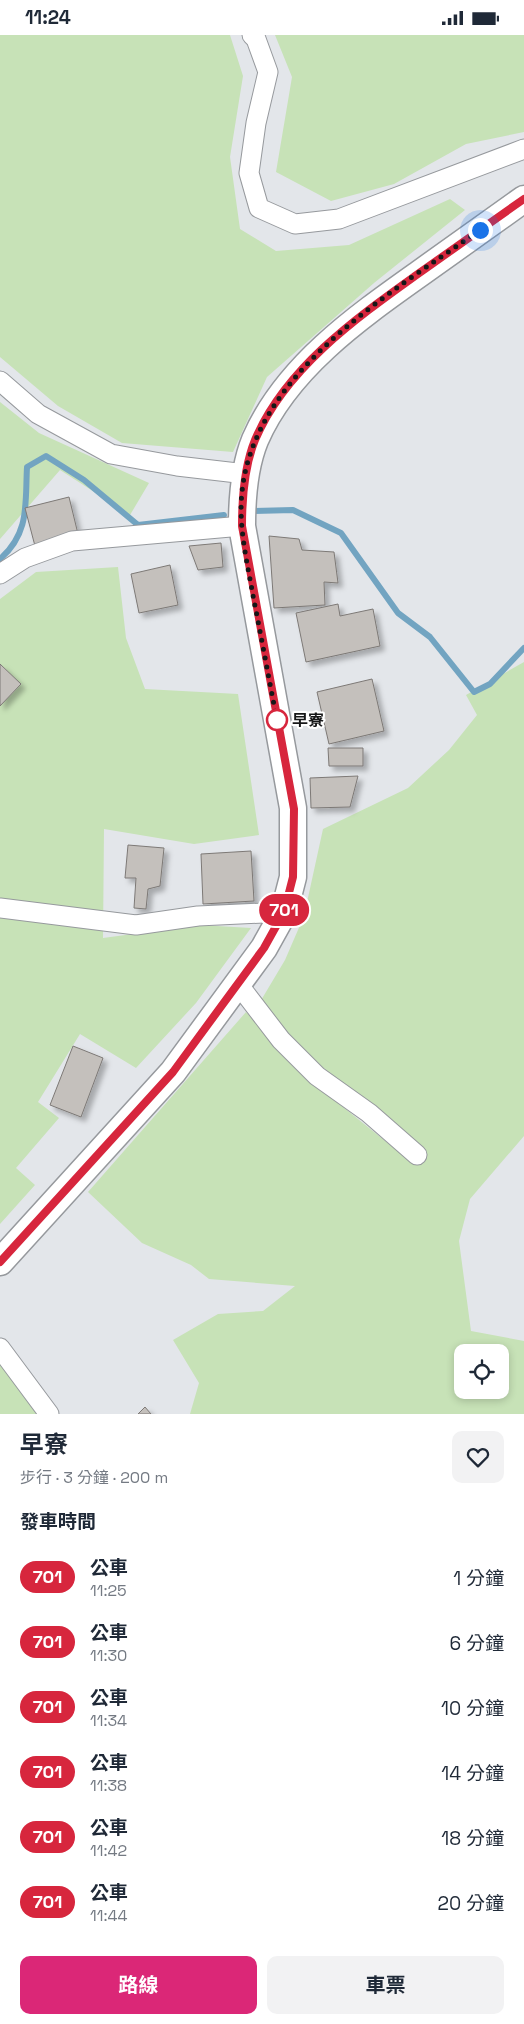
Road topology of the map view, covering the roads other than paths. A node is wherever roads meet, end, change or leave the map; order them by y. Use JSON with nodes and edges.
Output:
{"nodes":[{"id":1,"x":252,"y":35,"type":"edge"},
{"id":2,"x":524,"y":149,"type":"edge"},
{"id":3,"x":524,"y":199,"type":"edge"},
{"id":4,"x":0,"y":381,"type":"edge"},
{"id":5,"x":246,"y":474,"type":"junction"},
{"id":6,"x":242,"y":526,"type":"junction"},
{"id":7,"x":0,"y":575,"type":"edge"},
{"id":8,"x":0,"y":908,"type":"edge"},
{"id":9,"x":284,"y":912,"type":"junction"},
{"id":10,"x":238,"y":984,"type":"junction"},
{"id":11,"x":417,"y":1155,"type":"dead end"},
{"id":12,"x":0,"y":1262,"type":"edge"},
{"id":13,"x":0,"y":1348,"type":"edge"},
{"id":14,"x":49,"y":1414,"type":"edge"}],
"edges":[{"from":1,"to":2,"type":"street"},
{"from":3,"to":5,"type":"main road"},
{"from":4,"to":5,"type":"street"},
{"from":5,"to":6,"type":"main road"},
{"from":6,"to":7,"type":"street"},
{"from":6,"to":9,"type":"main road"},
{"from":8,"to":9,"type":"street"},
{"from":9,"to":10,"type":"main road"},
{"from":10,"to":11,"type":"street"},
{"from":10,"to":12,"type":"main road"},
{"from":13,"to":14,"type":"street"}]}
